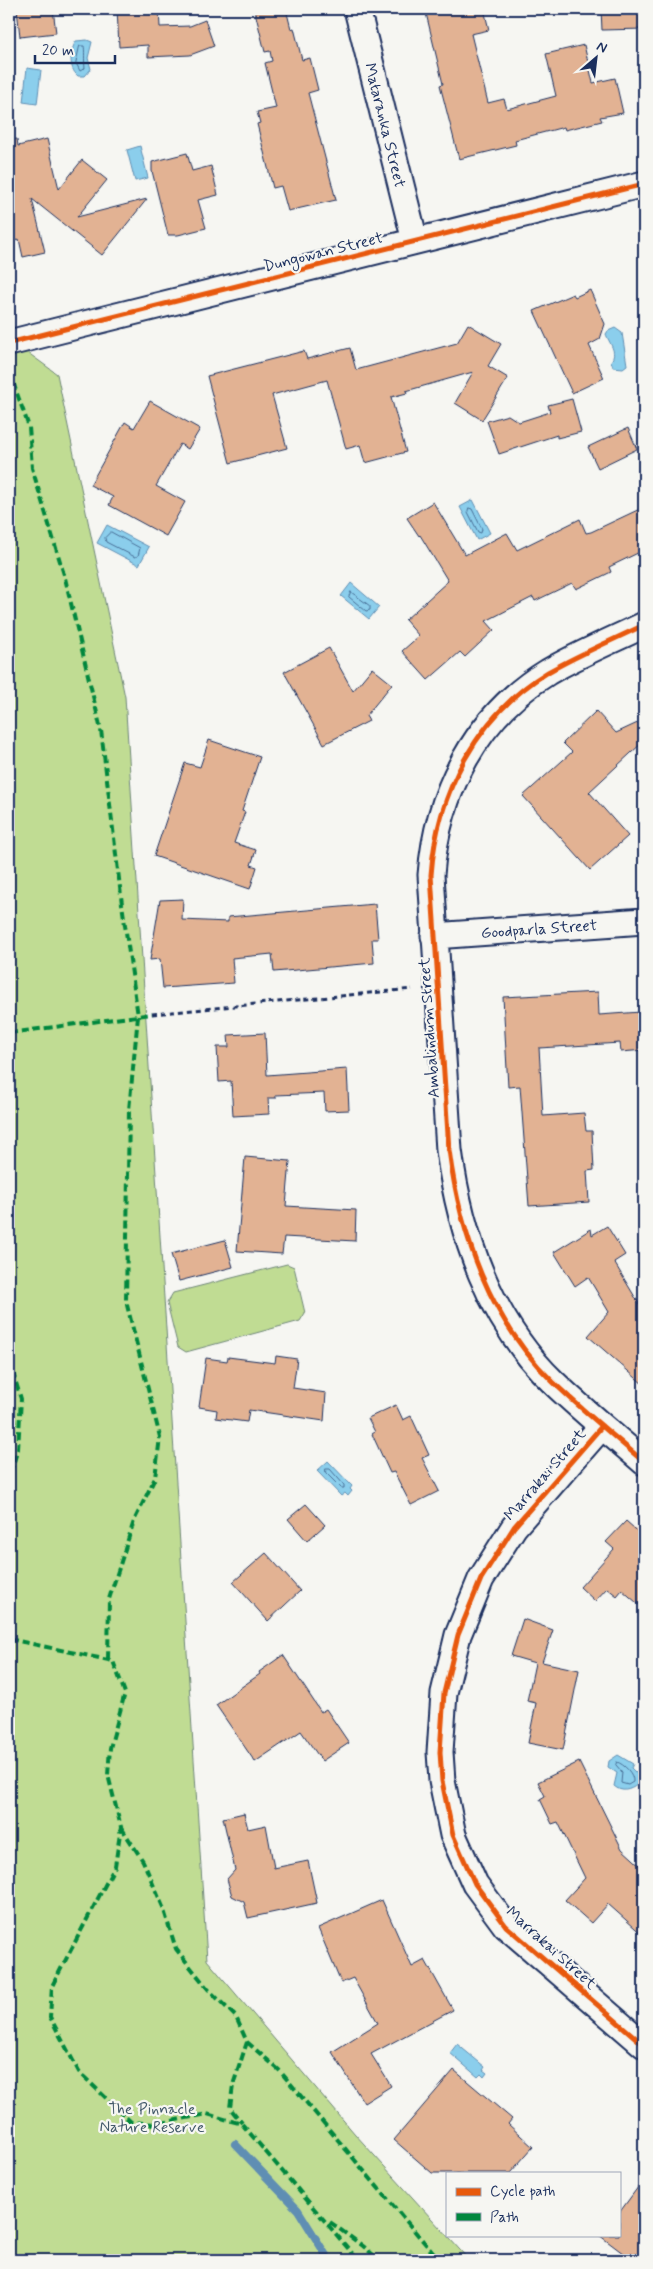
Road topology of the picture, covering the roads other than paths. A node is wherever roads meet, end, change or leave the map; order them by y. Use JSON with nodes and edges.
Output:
{"nodes":[{"id":1,"x":357,"y":9,"type":"edge"},
{"id":2,"x":644,"y":184,"type":"edge"},
{"id":3,"x":415,"y":241,"type":"junction"},
{"id":4,"x":9,"y":343,"type":"edge"},
{"id":5,"x":644,"y":625,"type":"edge"},
{"id":6,"x":644,"y":921,"type":"edge"},
{"id":7,"x":434,"y":936,"type":"junction"},
{"id":8,"x":602,"y":1426,"type":"junction"},
{"id":9,"x":644,"y":1462,"type":"edge"},
{"id":10,"x":644,"y":2045,"type":"edge"}],
"edges":[{"from":1,"to":3,"type":"street","name":"Mataranka Street"},
{"from":2,"to":3,"type":"street","name":"Dungowan Street"},
{"from":3,"to":4,"type":"street","name":"Dungowan Street"},
{"from":5,"to":7,"type":"street","name":"Ambalindum Street"},
{"from":6,"to":7,"type":"street","name":"Goodparla Street"},
{"from":7,"to":8,"type":"street","name":"Ambalindum Street"},
{"from":8,"to":9,"type":"street","name":"Ambalindum Street"},
{"from":8,"to":10,"type":"street","name":"Marrakai Street"}]}
